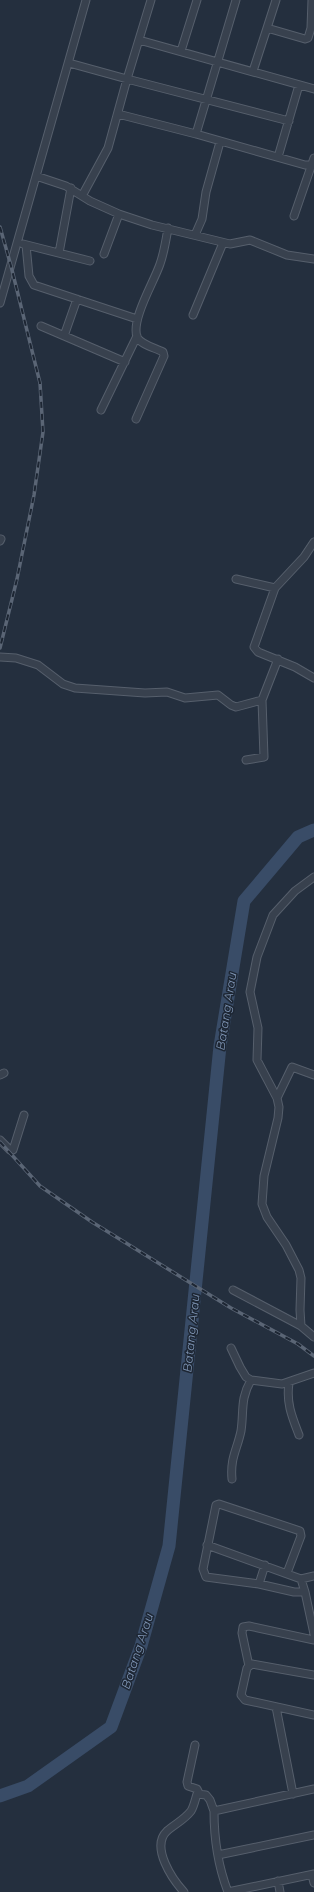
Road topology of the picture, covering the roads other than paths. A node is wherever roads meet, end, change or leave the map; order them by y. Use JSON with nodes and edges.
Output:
{"nodes":[{"id":1,"x":86,"y":0,"type":"edge"},
{"id":2,"x":152,"y":0,"type":"edge"},
{"id":3,"x":197,"y":0,"type":"edge"},
{"id":4,"x":236,"y":0,"type":"edge"},
{"id":5,"x":276,"y":0,"type":"edge"},
{"id":6,"x":312,"y":0,"type":"edge"},
{"id":7,"x":267,"y":28,"type":"junction"},
{"id":8,"x":139,"y":40,"type":"junction"},
{"id":9,"x":181,"y":51,"type":"junction"},
{"id":10,"x":217,"y":62,"type":"junction"},
{"id":11,"x":68,"y":63,"type":"junction"},
{"id":12,"x":253,"y":71,"type":"junction"},
{"id":13,"x":127,"y":79,"type":"junction"},
{"id":14,"x":299,"y":85,"type":"junction"},
{"id":15,"x":314,"y":89,"type":"edge"},
{"id":16,"x":206,"y":98,"type":"junction"},
{"id":17,"x":118,"y":114,"type":"junction"},
{"id":18,"x":289,"y":120,"type":"junction"},
{"id":19,"x":196,"y":134,"type":"junction"},
{"id":20,"x":220,"y":142,"type":"junction"},
{"id":21,"x":278,"y":157,"type":"junction"},
{"id":22,"x":312,"y":162,"type":"edge"},
{"id":23,"x":36,"y":176,"type":"junction"},
{"id":24,"x":71,"y":188,"type":"junction"},
{"id":25,"x":82,"y":196,"type":"junction"},
{"id":26,"x":119,"y":214,"type":"junction"},
{"id":27,"x":294,"y":216,"type":"dead end"},
{"id":28,"x":168,"y":228,"type":"junction"},
{"id":29,"x":195,"y":235,"type":"junction"},
{"id":30,"x":17,"y":242,"type":"junction"},
{"id":31,"x":223,"y":243,"type":"junction"},
{"id":32,"x":26,"y":245,"type":"junction"},
{"id":33,"x":60,"y":253,"type":"junction"},
{"id":34,"x":104,"y":254,"type":"dead end"},
{"id":35,"x":314,"y":259,"type":"edge"},
{"id":36,"x":90,"y":261,"type":"dead end"},
{"id":37,"x":0,"y":282,"type":"edge"},
{"id":38,"x":3,"y":294,"type":"junction"},
{"id":39,"x":77,"y":299,"type":"junction"},
{"id":40,"x":0,"y":303,"type":"edge"},
{"id":41,"x":193,"y":315,"type":"dead end"},
{"id":42,"x":137,"y":319,"type":"junction"},
{"id":43,"x":41,"y":326,"type":"dead end"},
{"id":44,"x":64,"y":336,"type":"junction"},
{"id":45,"x":137,"y":336,"type":"junction"},
{"id":46,"x":125,"y":362,"type":"junction"},
{"id":47,"x":101,"y":410,"type":"dead end"},
{"id":48,"x":136,"y":419,"type":"dead end"},
{"id":49,"x":314,"y":542,"type":"edge"},
{"id":50,"x":236,"y":579,"type":"dead end"},
{"id":51,"x":275,"y":588,"type":"junction"},
{"id":52,"x":0,"y":657,"type":"edge"},
{"id":53,"x":278,"y":659,"type":"junction"},
{"id":54,"x":314,"y":678,"type":"edge"},
{"id":55,"x":262,"y":700,"type":"junction"},
{"id":56,"x":246,"y":760,"type":"dead end"},
{"id":57,"x":314,"y":877,"type":"edge"},
{"id":58,"x":314,"y":1075,"type":"edge"},
{"id":59,"x":277,"y":1098,"type":"junction"},
{"id":60,"x":24,"y":1115,"type":"dead end"},
{"id":61,"x":0,"y":1140,"type":"edge"},
{"id":62,"x":233,"y":1290,"type":"dead end"},
{"id":63,"x":301,"y":1326,"type":"junction"},
{"id":64,"x":314,"y":1337,"type":"edge"},
{"id":65,"x":231,"y":1348,"type":"dead end"},
{"id":66,"x":314,"y":1372,"type":"edge"},
{"id":67,"x":251,"y":1380,"type":"junction"},
{"id":68,"x":289,"y":1383,"type":"junction"},
{"id":69,"x":299,"y":1435,"type":"dead end"},
{"id":70,"x":232,"y":1479,"type":"dead end"},
{"id":71,"x":207,"y":1545,"type":"junction"},
{"id":72,"x":265,"y":1565,"type":"junction"},
{"id":73,"x":287,"y":1573,"type":"junction"},
{"id":74,"x":314,"y":1576,"type":"edge"},
{"id":75,"x":301,"y":1579,"type":"junction"},
{"id":76,"x":259,"y":1584,"type":"junction"},
{"id":77,"x":305,"y":1592,"type":"junction"},
{"id":78,"x":314,"y":1634,"type":"edge"},
{"id":79,"x":314,"y":1640,"type":"edge"},
{"id":80,"x":248,"y":1666,"type":"junction"},
{"id":81,"x":314,"y":1675,"type":"edge"},
{"id":82,"x":276,"y":1707,"type":"junction"},
{"id":83,"x":314,"y":1714,"type":"edge"},
{"id":84,"x":195,"y":1745,"type":"dead end"},
{"id":85,"x":314,"y":1789,"type":"edge"},
{"id":86,"x":199,"y":1793,"type":"junction"},
{"id":87,"x":293,"y":1794,"type":"junction"},
{"id":88,"x":214,"y":1811,"type":"junction"},
{"id":89,"x":314,"y":1835,"type":"edge"},
{"id":90,"x":218,"y":1855,"type":"junction"},
{"id":91,"x":313,"y":1874,"type":"edge"},
{"id":92,"x":278,"y":1881,"type":"junction"},
{"id":93,"x":314,"y":1883,"type":"edge"},
{"id":94,"x":184,"y":1892,"type":"edge"},
{"id":95,"x":228,"y":1892,"type":"edge"},
{"id":96,"x":280,"y":1892,"type":"edge"}],
"edges":[{"from":1,"to":11,"type":"street"},
{"from":2,"to":8,"type":"street"},
{"from":3,"to":9,"type":"street"},
{"from":4,"to":10,"type":"street"},
{"from":5,"to":7,"type":"street"},
{"from":6,"to":7,"type":"street"},
{"from":7,"to":12,"type":"street"},
{"from":8,"to":9,"type":"street"},
{"from":8,"to":13,"type":"street"},
{"from":9,"to":10,"type":"street"},
{"from":10,"to":12,"type":"street"},
{"from":10,"to":16,"type":"street"},
{"from":11,"to":13,"type":"street"},
{"from":11,"to":23,"type":"street"},
{"from":12,"to":14,"type":"street"},
{"from":13,"to":16,"type":"street"},
{"from":13,"to":17,"type":"street"},
{"from":14,"to":15,"type":"street"},
{"from":14,"to":18,"type":"street"},
{"from":16,"to":18,"type":"street"},
{"from":16,"to":19,"type":"street"},
{"from":17,"to":19,"type":"street"},
{"from":17,"to":25,"type":"street"},
{"from":18,"to":21,"type":"street"},
{"from":19,"to":20,"type":"street"},
{"from":20,"to":21,"type":"street"},
{"from":20,"to":29,"type":"street"},
{"from":21,"to":22,"type":"street"},
{"from":22,"to":27,"type":"street"},
{"from":23,"to":24,"type":"street"},
{"from":23,"to":30,"type":"street"},
{"from":24,"to":25,"type":"street"},
{"from":24,"to":33,"type":"street"},
{"from":25,"to":26,"type":"street"},
{"from":26,"to":28,"type":"street"},
{"from":26,"to":34,"type":"street"},
{"from":28,"to":29,"type":"street"},
{"from":28,"to":42,"type":"street"},
{"from":29,"to":31,"type":"street"},
{"from":30,"to":32,"type":"street"},
{"from":30,"to":38,"type":"street"},
{"from":31,"to":35,"type":"street"},
{"from":31,"to":41,"type":"street"},
{"from":32,"to":33,"type":"street"},
{"from":32,"to":39,"type":"street"},
{"from":33,"to":36,"type":"street"},
{"from":37,"to":38,"type":"street"},
{"from":38,"to":40,"type":"street"},
{"from":39,"to":42,"type":"street"},
{"from":39,"to":44,"type":"street"},
{"from":42,"to":45,"type":"street"},
{"from":43,"to":44,"type":"street"},
{"from":44,"to":46,"type":"street"},
{"from":45,"to":46,"type":"street"},
{"from":45,"to":48,"type":"street"},
{"from":46,"to":47,"type":"street"},
{"from":49,"to":51,"type":"street"},
{"from":50,"to":51,"type":"street"},
{"from":51,"to":53,"type":"street"},
{"from":52,"to":55,"type":"street"},
{"from":53,"to":54,"type":"street"},
{"from":53,"to":55,"type":"street"},
{"from":55,"to":56,"type":"street"},
{"from":57,"to":59,"type":"street"},
{"from":58,"to":59,"type":"street"},
{"from":59,"to":63,"type":"street"},
{"from":60,"to":61,"type":"street"},
{"from":62,"to":63,"type":"street"},
{"from":63,"to":64,"type":"street"},
{"from":65,"to":67,"type":"street"},
{"from":66,"to":68,"type":"street"},
{"from":67,"to":68,"type":"street"},
{"from":67,"to":70,"type":"street"},
{"from":68,"to":69,"type":"street"},
{"from":71,"to":72,"type":"street"},
{"from":71,"to":73,"type":"street"},
{"from":71,"to":76,"type":"street"},
{"from":72,"to":73,"type":"street"},
{"from":72,"to":76,"type":"street"},
{"from":73,"to":75,"type":"street"},
{"from":74,"to":75,"type":"street"},
{"from":75,"to":77,"type":"street"},
{"from":76,"to":77,"type":"street"},
{"from":77,"to":78,"type":"street"},
{"from":79,"to":80,"type":"street"},
{"from":80,"to":81,"type":"street"},
{"from":80,"to":82,"type":"street"},
{"from":82,"to":83,"type":"street"},
{"from":82,"to":87,"type":"street"},
{"from":84,"to":86,"type":"street"},
{"from":85,"to":87,"type":"street"},
{"from":86,"to":88,"type":"street"},
{"from":86,"to":94,"type":"street"},
{"from":87,"to":88,"type":"street"},
{"from":88,"to":90,"type":"street"},
{"from":89,"to":90,"type":"street"},
{"from":90,"to":95,"type":"street"},
{"from":91,"to":92,"type":"street"},
{"from":91,"to":93,"type":"street"},
{"from":92,"to":95,"type":"street"},
{"from":92,"to":96,"type":"street"}]}
